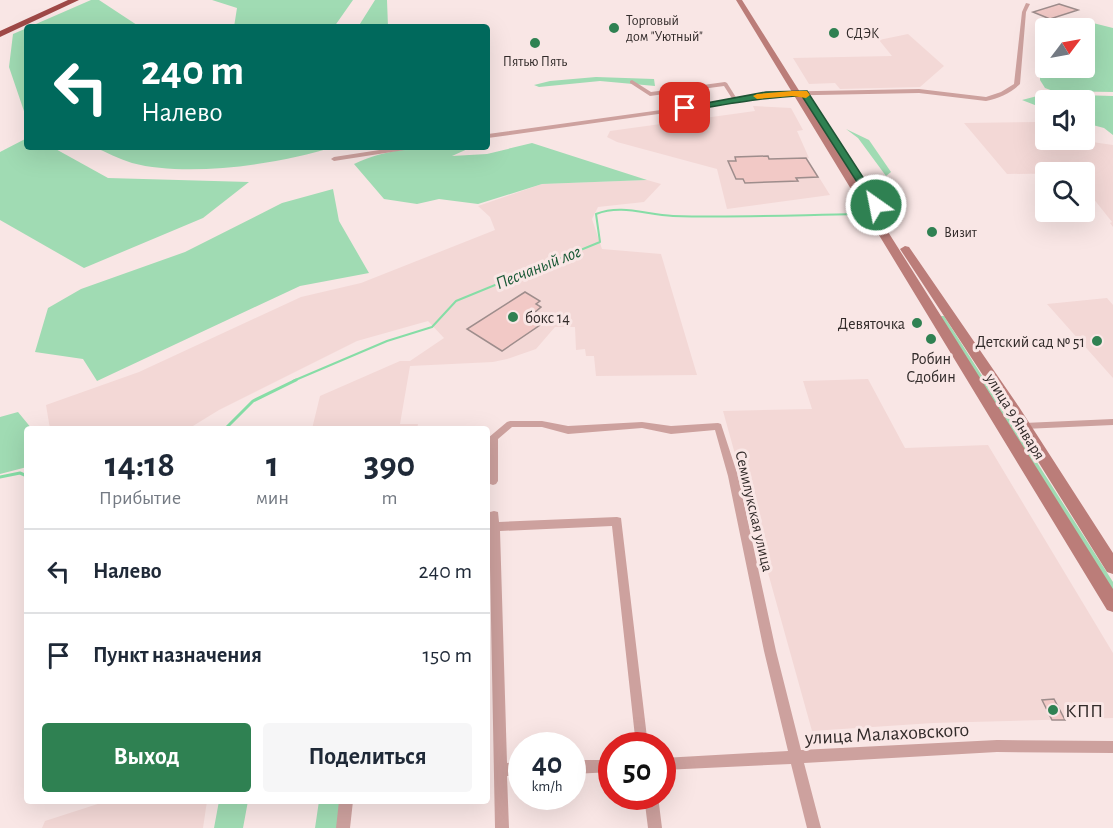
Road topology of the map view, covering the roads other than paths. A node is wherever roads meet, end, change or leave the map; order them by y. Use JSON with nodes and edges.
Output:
{"nodes":[{"id":1,"x":59,"y":0,"type":"edge"},
{"id":2,"x":75,"y":0,"type":"edge"},
{"id":3,"x":739,"y":0,"type":"edge"},
{"id":4,"x":745,"y":0,"type":"edge"},
{"id":5,"x":1028,"y":4,"type":"dead end"},
{"id":6,"x":0,"y":27,"type":"edge"},
{"id":7,"x":0,"y":34,"type":"edge"},
{"id":8,"x":632,"y":82,"type":"dead end"},
{"id":9,"x":801,"y":93,"type":"junction"},
{"id":10,"x":641,"y":94,"type":"dead end"},
{"id":11,"x":650,"y":94,"type":"junction"},
{"id":12,"x":736,"y":101,"type":"junction"},
{"id":13,"x":820,"y":124,"type":"junction"},
{"id":14,"x":490,"y":136,"type":"edge"},
{"id":15,"x":392,"y":150,"type":"edge"},
{"id":16,"x":334,"y":159,"type":"dead end"},
{"id":17,"x":1113,"y":422,"type":"edge"},
{"id":18,"x":1024,"y":426,"type":"junction"},
{"id":19,"x":493,"y":481,"type":"dead end"},
{"id":20,"x":1113,"y":567,"type":"edge"},
{"id":21,"x":492,"y":576,"type":"edge"},
{"id":22,"x":1113,"y":604,"type":"edge"},
{"id":23,"x":640,"y":732,"type":"edge"},
{"id":24,"x":1113,"y":747,"type":"edge"},
{"id":25,"x":797,"y":757,"type":"junction"},
{"id":26,"x":676,"y":763,"type":"edge"},
{"id":27,"x":502,"y":770,"type":"junction"},
{"id":28,"x":508,"y":770,"type":"edge"},
{"id":29,"x":346,"y":804,"type":"edge"},
{"id":30,"x":653,"y":810,"type":"edge"},
{"id":31,"x":343,"y":828,"type":"edge"},
{"id":32,"x":502,"y":828,"type":"edge"},
{"id":33,"x":655,"y":828,"type":"edge"},
{"id":34,"x":814,"y":828,"type":"edge"}],
"edges":[{"from":1,"to":6,"type":"highway"},
{"from":2,"to":7,"type":"highway"},
{"from":3,"to":9,"type":"main road","name":"улица 9 Января"},
{"from":4,"to":9,"type":"main road","name":"улица 9 Января"},
{"from":5,"to":9,"type":"street"},
{"from":8,"to":11,"type":"street"},
{"from":9,"to":12,"type":"street"},
{"from":9,"to":13,"type":"main road","name":"улица 9 Января"},
{"from":10,"to":11,"type":"street"},
{"from":11,"to":12,"type":"street"},
{"from":12,"to":14,"type":"street"},
{"from":13,"to":18,"type":"main road","name":"улица 9 Января"},
{"from":13,"to":22,"type":"main road","name":"улица 9 Января"},
{"from":15,"to":16,"type":"street"},
{"from":17,"to":18,"type":"street"},
{"from":18,"to":20,"type":"main road","name":"улица 9 Января"},
{"from":19,"to":25,"type":"street","name":"Семилукская улица"},
{"from":21,"to":23,"type":"street"},
{"from":21,"to":27,"type":"street"},
{"from":24,"to":25,"type":"street","name":"улица Малаховского"},
{"from":25,"to":26,"type":"street","name":"улица Малаховского"},
{"from":25,"to":34,"type":"street","name":"Семилукская улица"},
{"from":27,"to":28,"type":"street"},
{"from":27,"to":32,"type":"street"},
{"from":29,"to":31,"type":"street"},
{"from":30,"to":33,"type":"street"}]}
